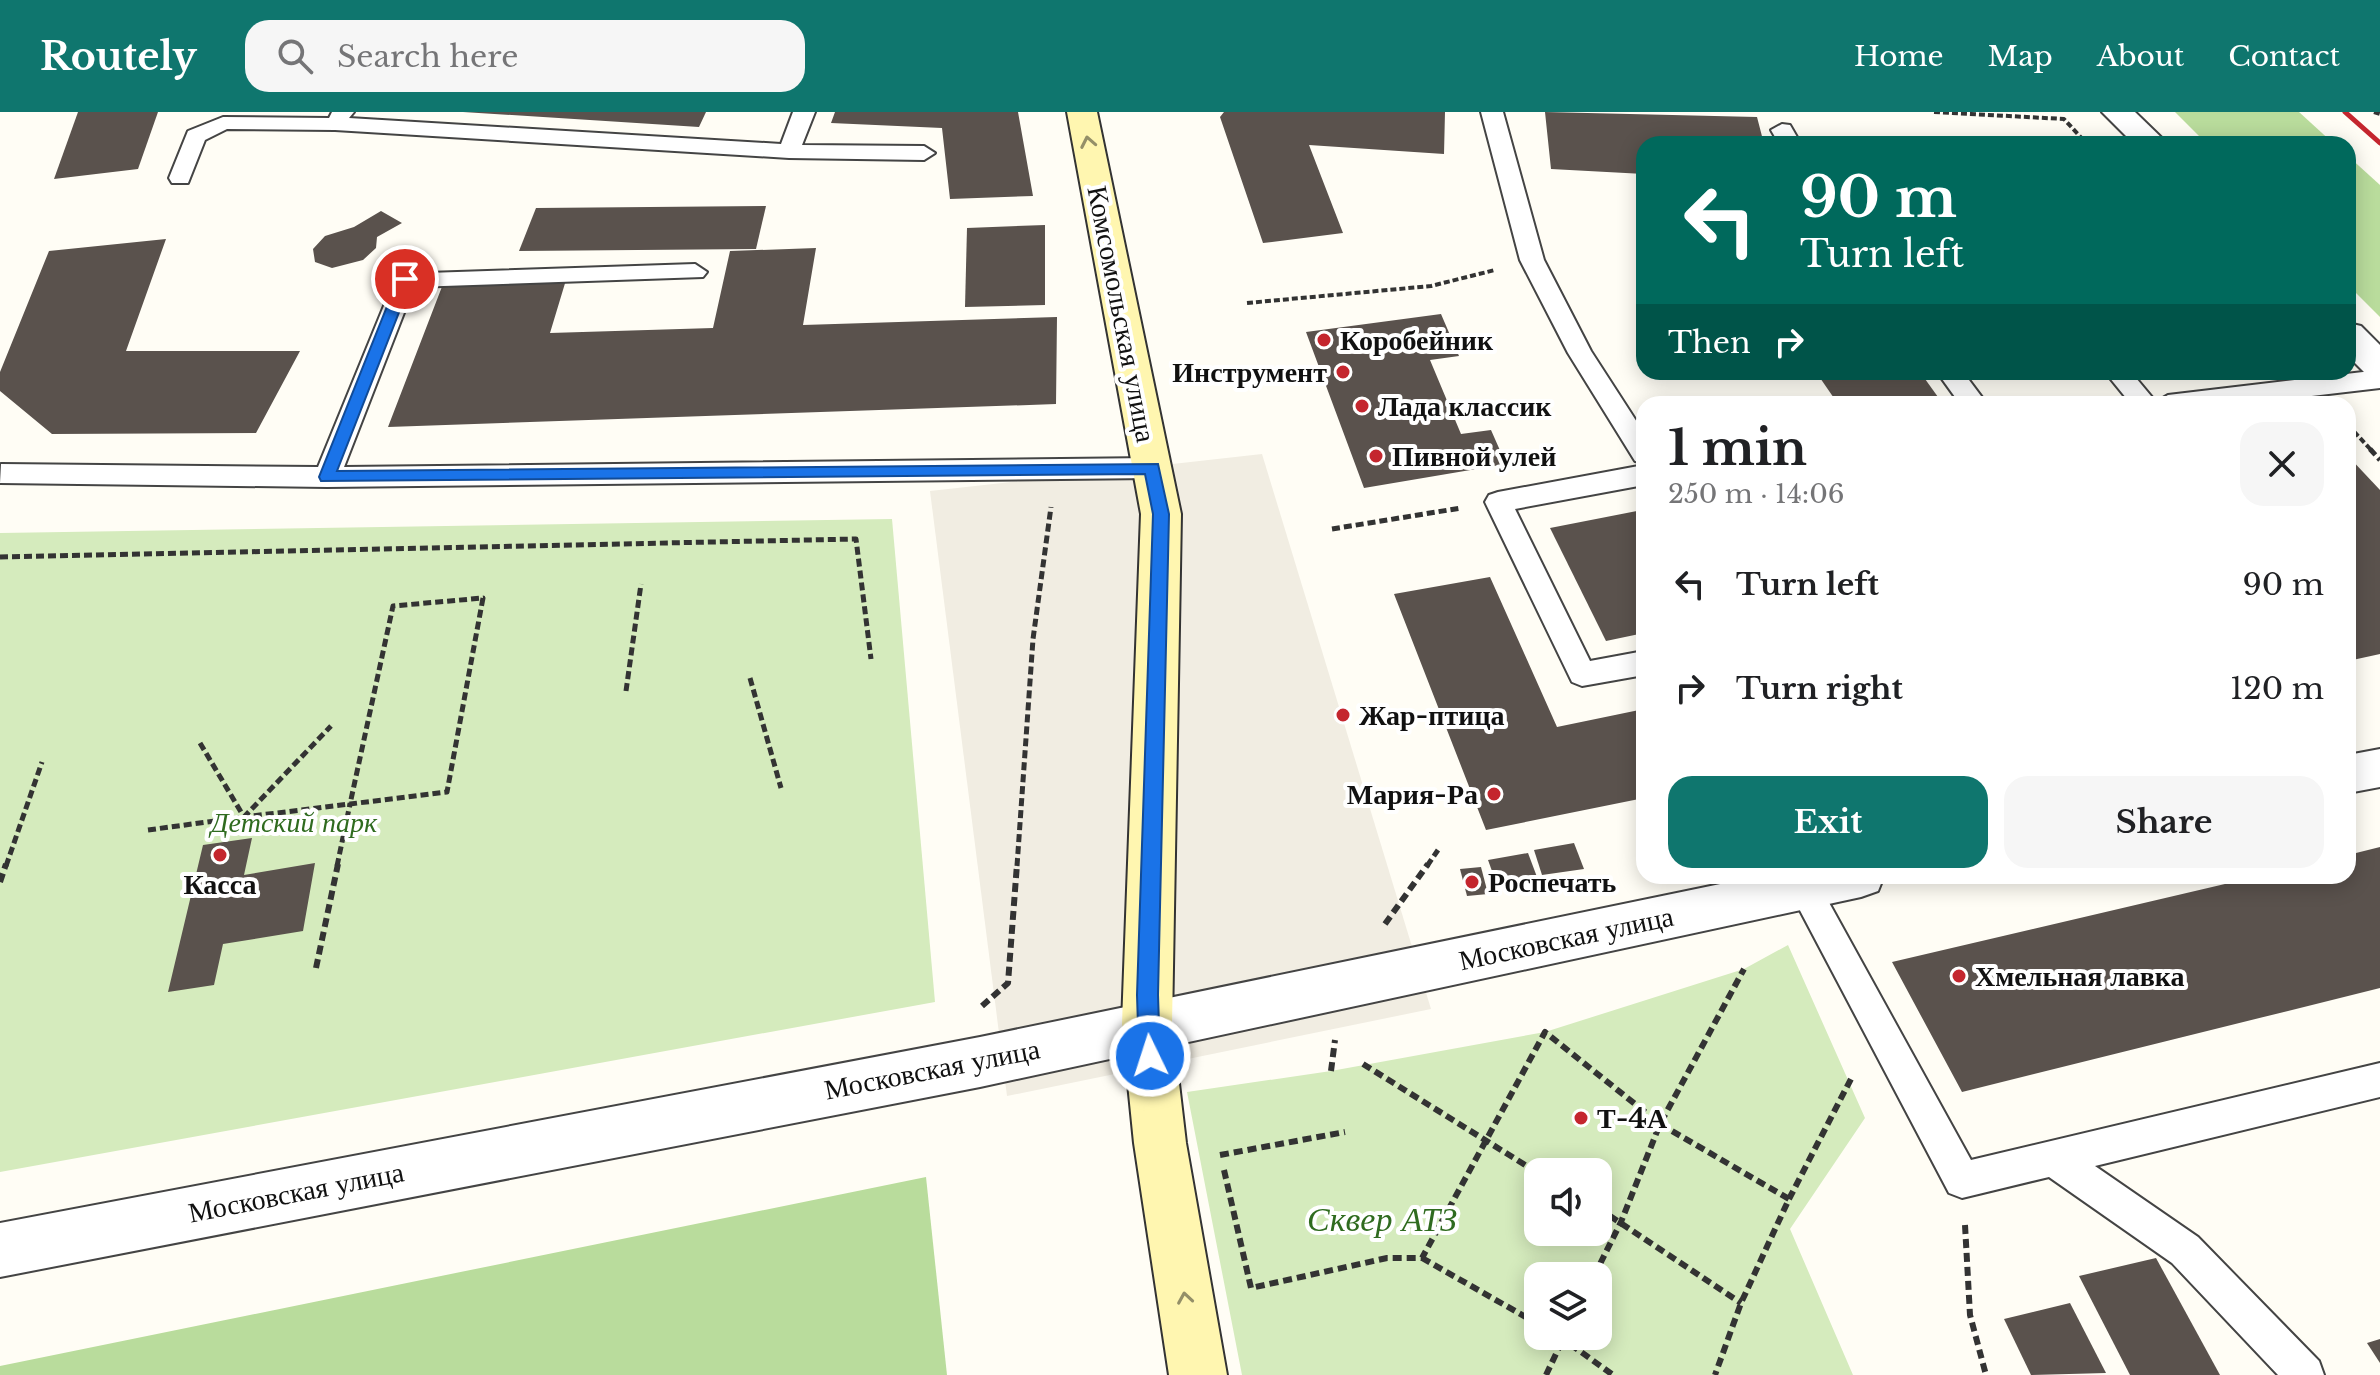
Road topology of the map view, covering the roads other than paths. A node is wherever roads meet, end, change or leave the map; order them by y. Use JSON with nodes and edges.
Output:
{"nodes":[{"id":1,"x":804,"y":112,"type":"edge"},
{"id":2,"x":1082,"y":112,"type":"edge"},
{"id":3,"x":1492,"y":112,"type":"edge"},
{"id":4,"x":2117,"y":112,"type":"edge"},
{"id":5,"x":339,"y":118,"type":"edge"},
{"id":6,"x":2143,"y":136,"type":"edge"},
{"id":7,"x":789,"y":151,"type":"junction"},
{"id":8,"x":924,"y":153,"type":"dead end"},
{"id":9,"x":180,"y":178,"type":"dead end"},
{"id":10,"x":695,"y":272,"type":"dead end"},
{"id":11,"x":2356,"y":343,"type":"edge"},
{"id":12,"x":2380,"y":366,"type":"edge"},
{"id":13,"x":2380,"y":379,"type":"edge"},
{"id":14,"x":1955,"y":380,"type":"edge"},
{"id":15,"x":2124,"y":380,"type":"edge"},
{"id":16,"x":1968,"y":396,"type":"edge"},
{"id":17,"x":2138,"y":396,"type":"edge"},
{"id":18,"x":2236,"y":396,"type":"edge"},
{"id":19,"x":1636,"y":441,"type":"edge"},
{"id":20,"x":1152,"y":468,"type":"junction"},
{"id":21,"x":1,"y":474,"type":"edge"},
{"id":22,"x":1636,"y":476,"type":"edge"},
{"id":23,"x":327,"y":477,"type":"junction"},
{"id":24,"x":1636,"y":664,"type":"edge"},
{"id":25,"x":2380,"y":768,"type":"edge"},
{"id":26,"x":2356,"y":772,"type":"edge"},
{"id":27,"x":1827,"y":884,"type":"edge"},
{"id":28,"x":1805,"y":889,"type":"junction"},
{"id":29,"x":1147,"y":1024,"type":"junction"},
{"id":30,"x":2380,"y":1080,"type":"edge"},
{"id":31,"x":2053,"y":1158,"type":"junction"},
{"id":32,"x":0,"y":1250,"type":"edge"},
{"id":33,"x":1198,"y":1375,"type":"edge"},
{"id":34,"x":2305,"y":1375,"type":"edge"}],
"edges":[{"from":1,"to":7,"type":"lane"},
{"from":20,"to":2,"type":"main road","name":"Комсомольская улица","one_way":true},
{"from":3,"to":19,"type":"lane"},
{"from":4,"to":6,"type":"street"},
{"from":5,"to":7,"type":"lane"},
{"from":5,"to":9,"type":"lane"},
{"from":7,"to":8,"type":"lane"},
{"from":10,"to":23,"type":"lane"},
{"from":11,"to":12,"type":"street"},
{"from":13,"to":18,"type":"lane"},
{"from":14,"to":16,"type":"lane"},
{"from":15,"to":17,"type":"lane"},
{"from":20,"to":23,"type":"lane"},
{"from":20,"to":29,"type":"main road","name":"Комсомольская улица"},
{"from":21,"to":23,"type":"lane"},
{"from":22,"to":24,"type":"lane"},
{"from":25,"to":26,"type":"street"},
{"from":27,"to":28,"type":"street","name":"Московская улица"},
{"from":28,"to":29,"type":"street","name":"Московская улица"},
{"from":28,"to":31,"type":"lane"},
{"from":29,"to":32,"type":"street","name":"Московская улица"},
{"from":33,"to":29,"type":"main road","name":"Комсомольская улица","one_way":true},
{"from":30,"to":31,"type":"lane"},
{"from":31,"to":34,"type":"lane"}]}
